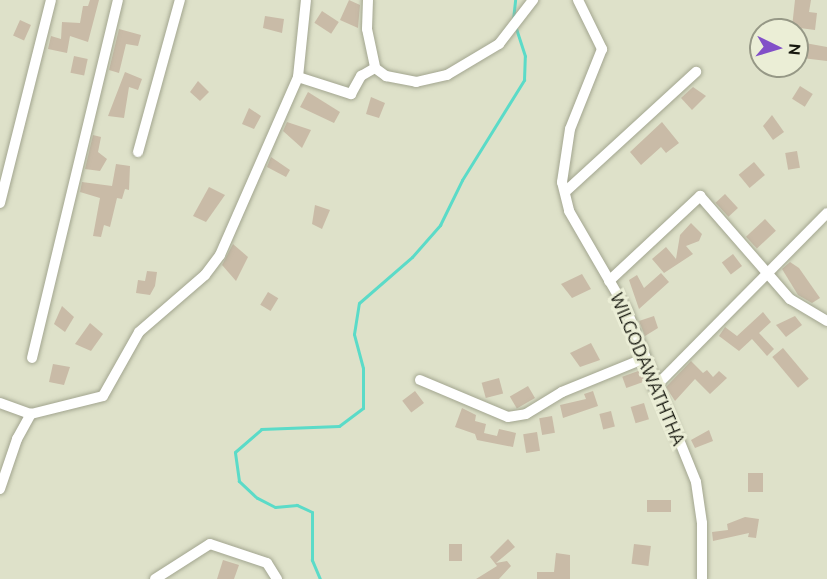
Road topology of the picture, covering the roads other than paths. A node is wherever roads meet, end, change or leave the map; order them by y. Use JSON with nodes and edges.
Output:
{"nodes":[{"id":1,"x":51,"y":0,"type":"edge"},
{"id":2,"x":118,"y":0,"type":"edge"},
{"id":3,"x":180,"y":0,"type":"edge"},
{"id":4,"x":306,"y":0,"type":"edge"},
{"id":5,"x":368,"y":0,"type":"edge"},
{"id":6,"x":533,"y":0,"type":"edge"},
{"id":7,"x":578,"y":0,"type":"edge"},
{"id":8,"x":375,"y":68,"type":"junction"},
{"id":9,"x":696,"y":72,"type":"dead end"},
{"id":10,"x":298,"y":77,"type":"junction"},
{"id":11,"x":138,"y":152,"type":"dead end"},
{"id":12,"x":565,"y":192,"type":"junction"},
{"id":13,"x":0,"y":203,"type":"edge"},
{"id":14,"x":827,"y":213,"type":"edge"},
{"id":15,"x":768,"y":270,"type":"junction"},
{"id":16,"x":609,"y":281,"type":"junction"},
{"id":17,"x":827,"y":321,"type":"edge"},
{"id":18,"x":32,"y":358,"type":"dead end"},
{"id":19,"x":643,"y":359,"type":"junction"},
{"id":20,"x":420,"y":380,"type":"dead end"},
{"id":21,"x":654,"y":388,"type":"junction"},
{"id":22,"x":0,"y":403,"type":"edge"},
{"id":23,"x":31,"y":414,"type":"junction"},
{"id":24,"x":0,"y":489,"type":"edge"},
{"id":25,"x":155,"y":579,"type":"edge"},
{"id":26,"x":277,"y":579,"type":"edge"},
{"id":27,"x":702,"y":579,"type":"edge"}],
"edges":[{"from":1,"to":13,"type":"street"},
{"from":2,"to":18,"type":"street"},
{"from":3,"to":11,"type":"street"},
{"from":4,"to":10,"type":"street"},
{"from":5,"to":8,"type":"street"},
{"from":6,"to":8,"type":"street"},
{"from":7,"to":12,"type":"street","name":"WILGODAWATHTHA"},
{"from":8,"to":10,"type":"street"},
{"from":9,"to":12,"type":"street"},
{"from":10,"to":23,"type":"street"},
{"from":12,"to":16,"type":"street","name":"WILGODAWATHTHA"},
{"from":14,"to":15,"type":"street"},
{"from":15,"to":16,"type":"street"},
{"from":15,"to":17,"type":"street"},
{"from":15,"to":21,"type":"street"},
{"from":16,"to":19,"type":"street","name":"WILGODAWATHTHA"},
{"from":19,"to":20,"type":"street"},
{"from":19,"to":21,"type":"street","name":"WILGODAWATHTHA"},
{"from":21,"to":27,"type":"street","name":"WILGODAWATHTHA"},
{"from":22,"to":23,"type":"street"},
{"from":23,"to":24,"type":"street"},
{"from":25,"to":26,"type":"street"}]}
